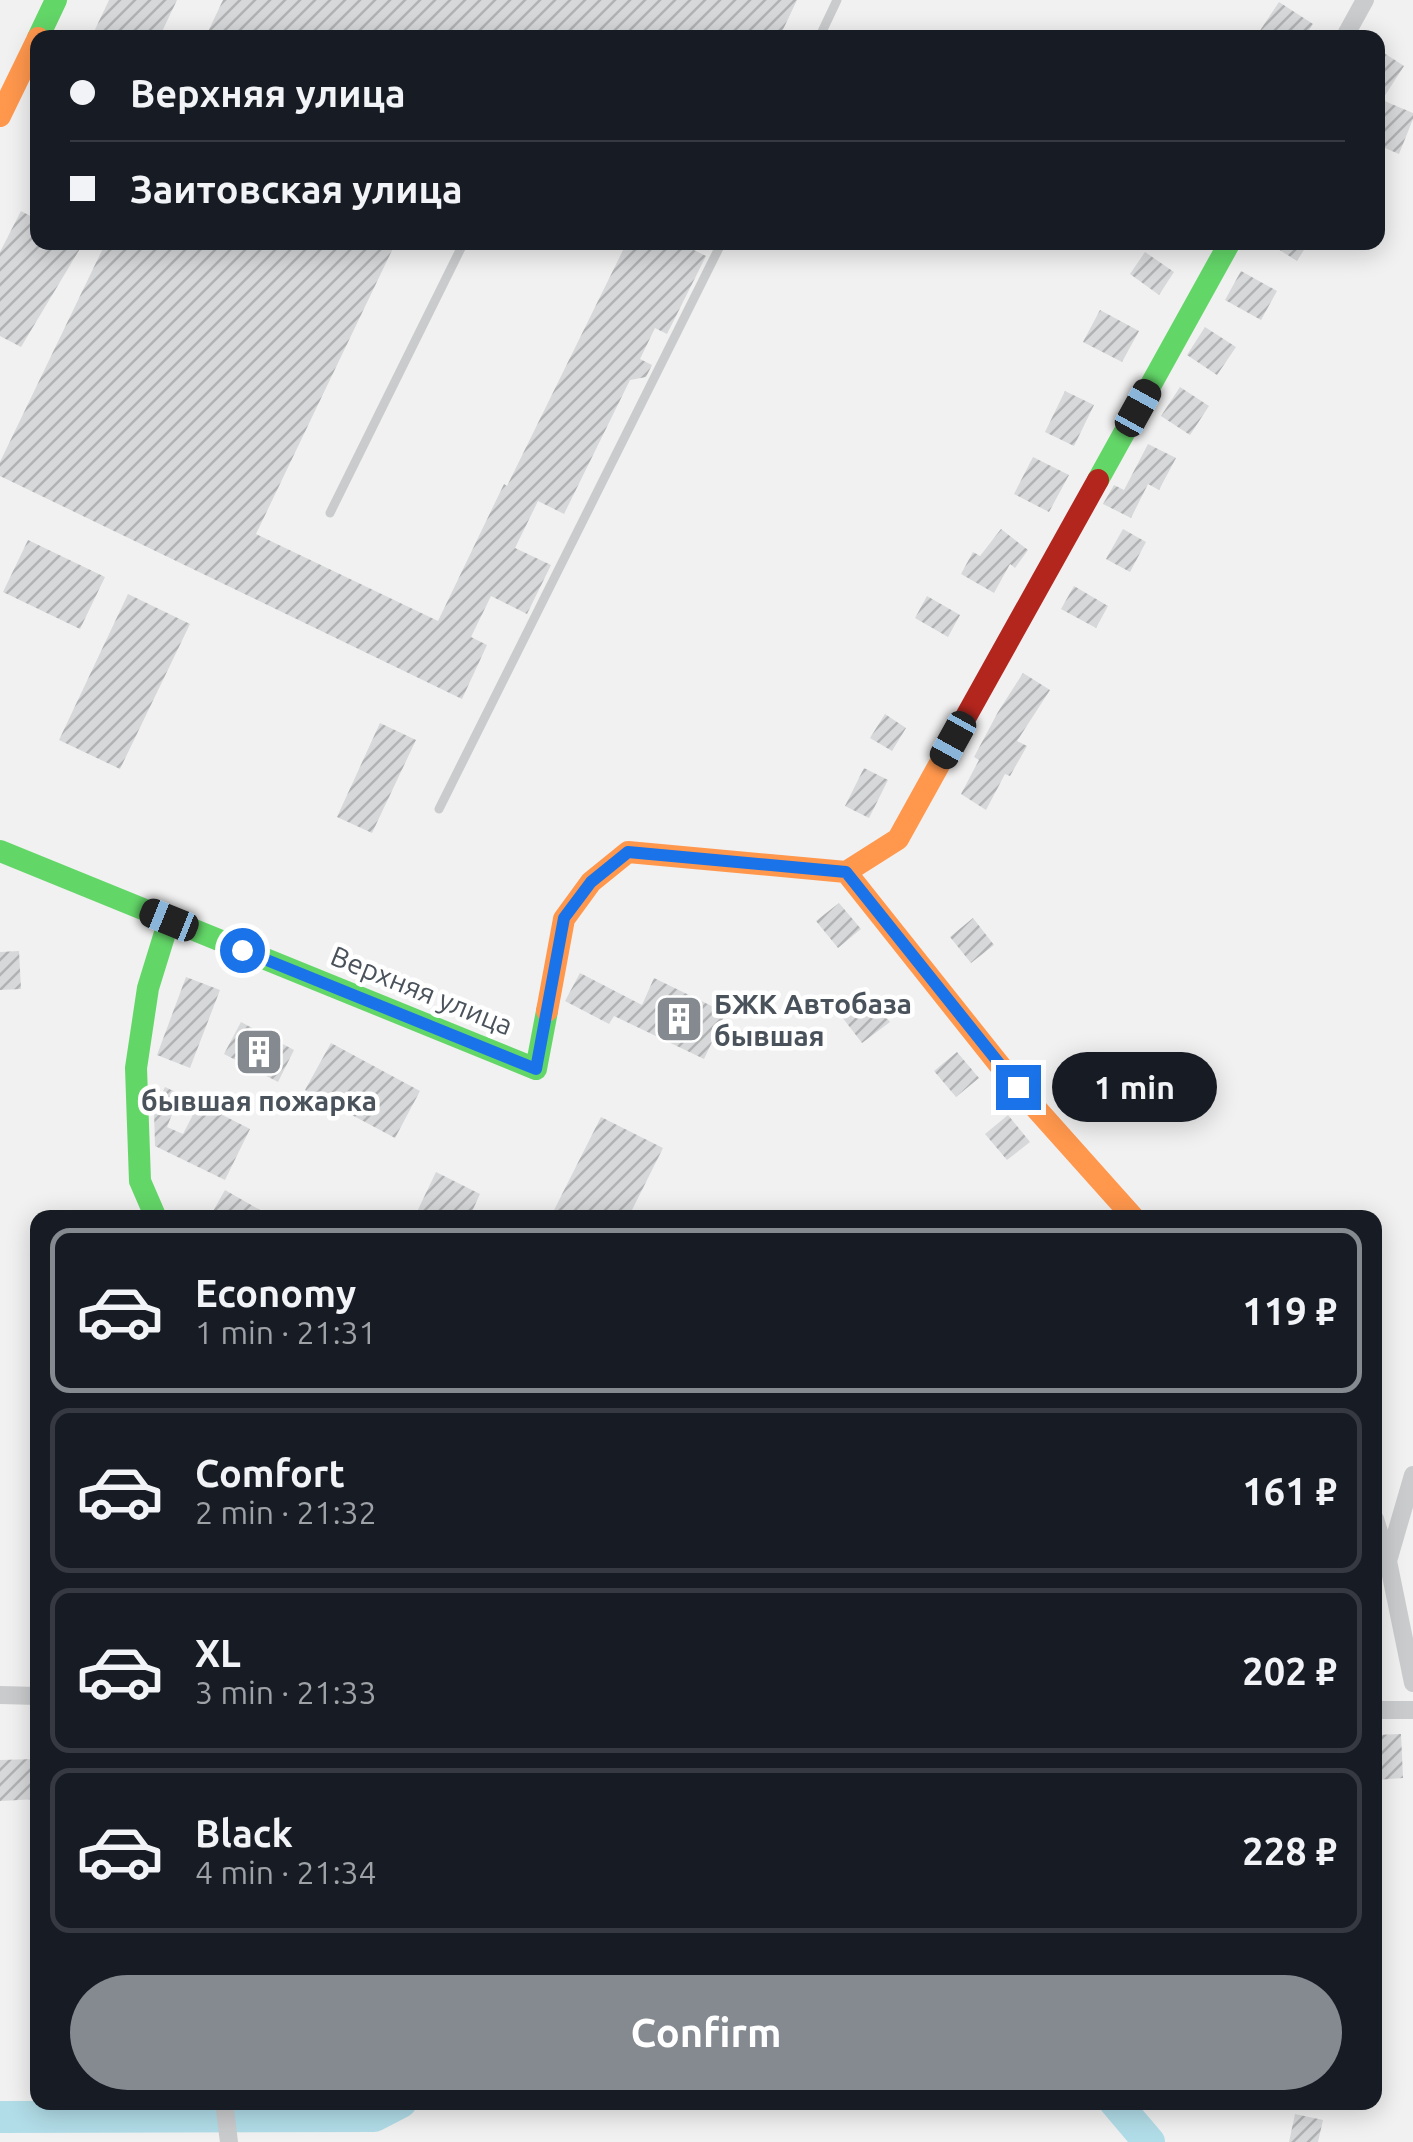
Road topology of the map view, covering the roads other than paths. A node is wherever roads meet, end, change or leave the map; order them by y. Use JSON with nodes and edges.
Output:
{"nodes":[{"id":1,"x":56,"y":0,"type":"edge"},
{"id":2,"x":837,"y":0,"type":"edge"},
{"id":3,"x":1365,"y":0,"type":"edge"},
{"id":4,"x":42,"y":30,"type":"edge"},
{"id":5,"x":823,"y":30,"type":"edge"},
{"id":6,"x":1348,"y":30,"type":"edge"},
{"id":7,"x":30,"y":54,"type":"edge"},
{"id":8,"x":0,"y":116,"type":"edge"},
{"id":9,"x":460,"y":250,"type":"edge"},
{"id":10,"x":718,"y":250,"type":"edge"},
{"id":11,"x":1226,"y":250,"type":"edge"},
{"id":12,"x":330,"y":513,"type":"dead end"},
{"id":13,"x":439,"y":810,"type":"dead end"},
{"id":14,"x":0,"y":851,"type":"edge"},
{"id":15,"x":846,"y":872,"type":"junction"},
{"id":16,"x":169,"y":920,"type":"junction"},
{"id":17,"x":153,"y":1210,"type":"edge"},
{"id":18,"x":1127,"y":1210,"type":"edge"},
{"id":19,"x":1413,"y":1475,"type":"edge"},
{"id":20,"x":1382,"y":1542,"type":"edge"},
{"id":21,"x":1388,"y":1561,"type":"junction"},
{"id":22,"x":1413,"y":1683,"type":"edge"},
{"id":23,"x":0,"y":1695,"type":"edge"},
{"id":24,"x":30,"y":1696,"type":"edge"},
{"id":25,"x":1382,"y":1710,"type":"edge"},
{"id":26,"x":1413,"y":1710,"type":"edge"},
{"id":27,"x":225,"y":2110,"type":"edge"},
{"id":28,"x":229,"y":2142,"type":"edge"}],
"edges":[{"from":1,"to":4,"type":"street"},
{"from":2,"to":5,"type":"lane"},
{"from":3,"to":6,"type":"street"},
{"from":7,"to":8,"type":"street"},
{"from":9,"to":12,"type":"lane"},
{"from":10,"to":13,"type":"lane"},
{"from":11,"to":15,"type":"street"},
{"from":14,"to":16,"type":"street","name":"Верхняя улица"},
{"from":15,"to":16,"type":"street","name":"Верхняя улица"},
{"from":15,"to":18,"type":"street"},
{"from":16,"to":17,"type":"street"},
{"from":19,"to":21,"type":"street"},
{"from":20,"to":21,"type":"street"},
{"from":21,"to":22,"type":"street"},
{"from":23,"to":24,"type":"street"},
{"from":25,"to":26,"type":"street"},
{"from":27,"to":28,"type":"street"}]}
